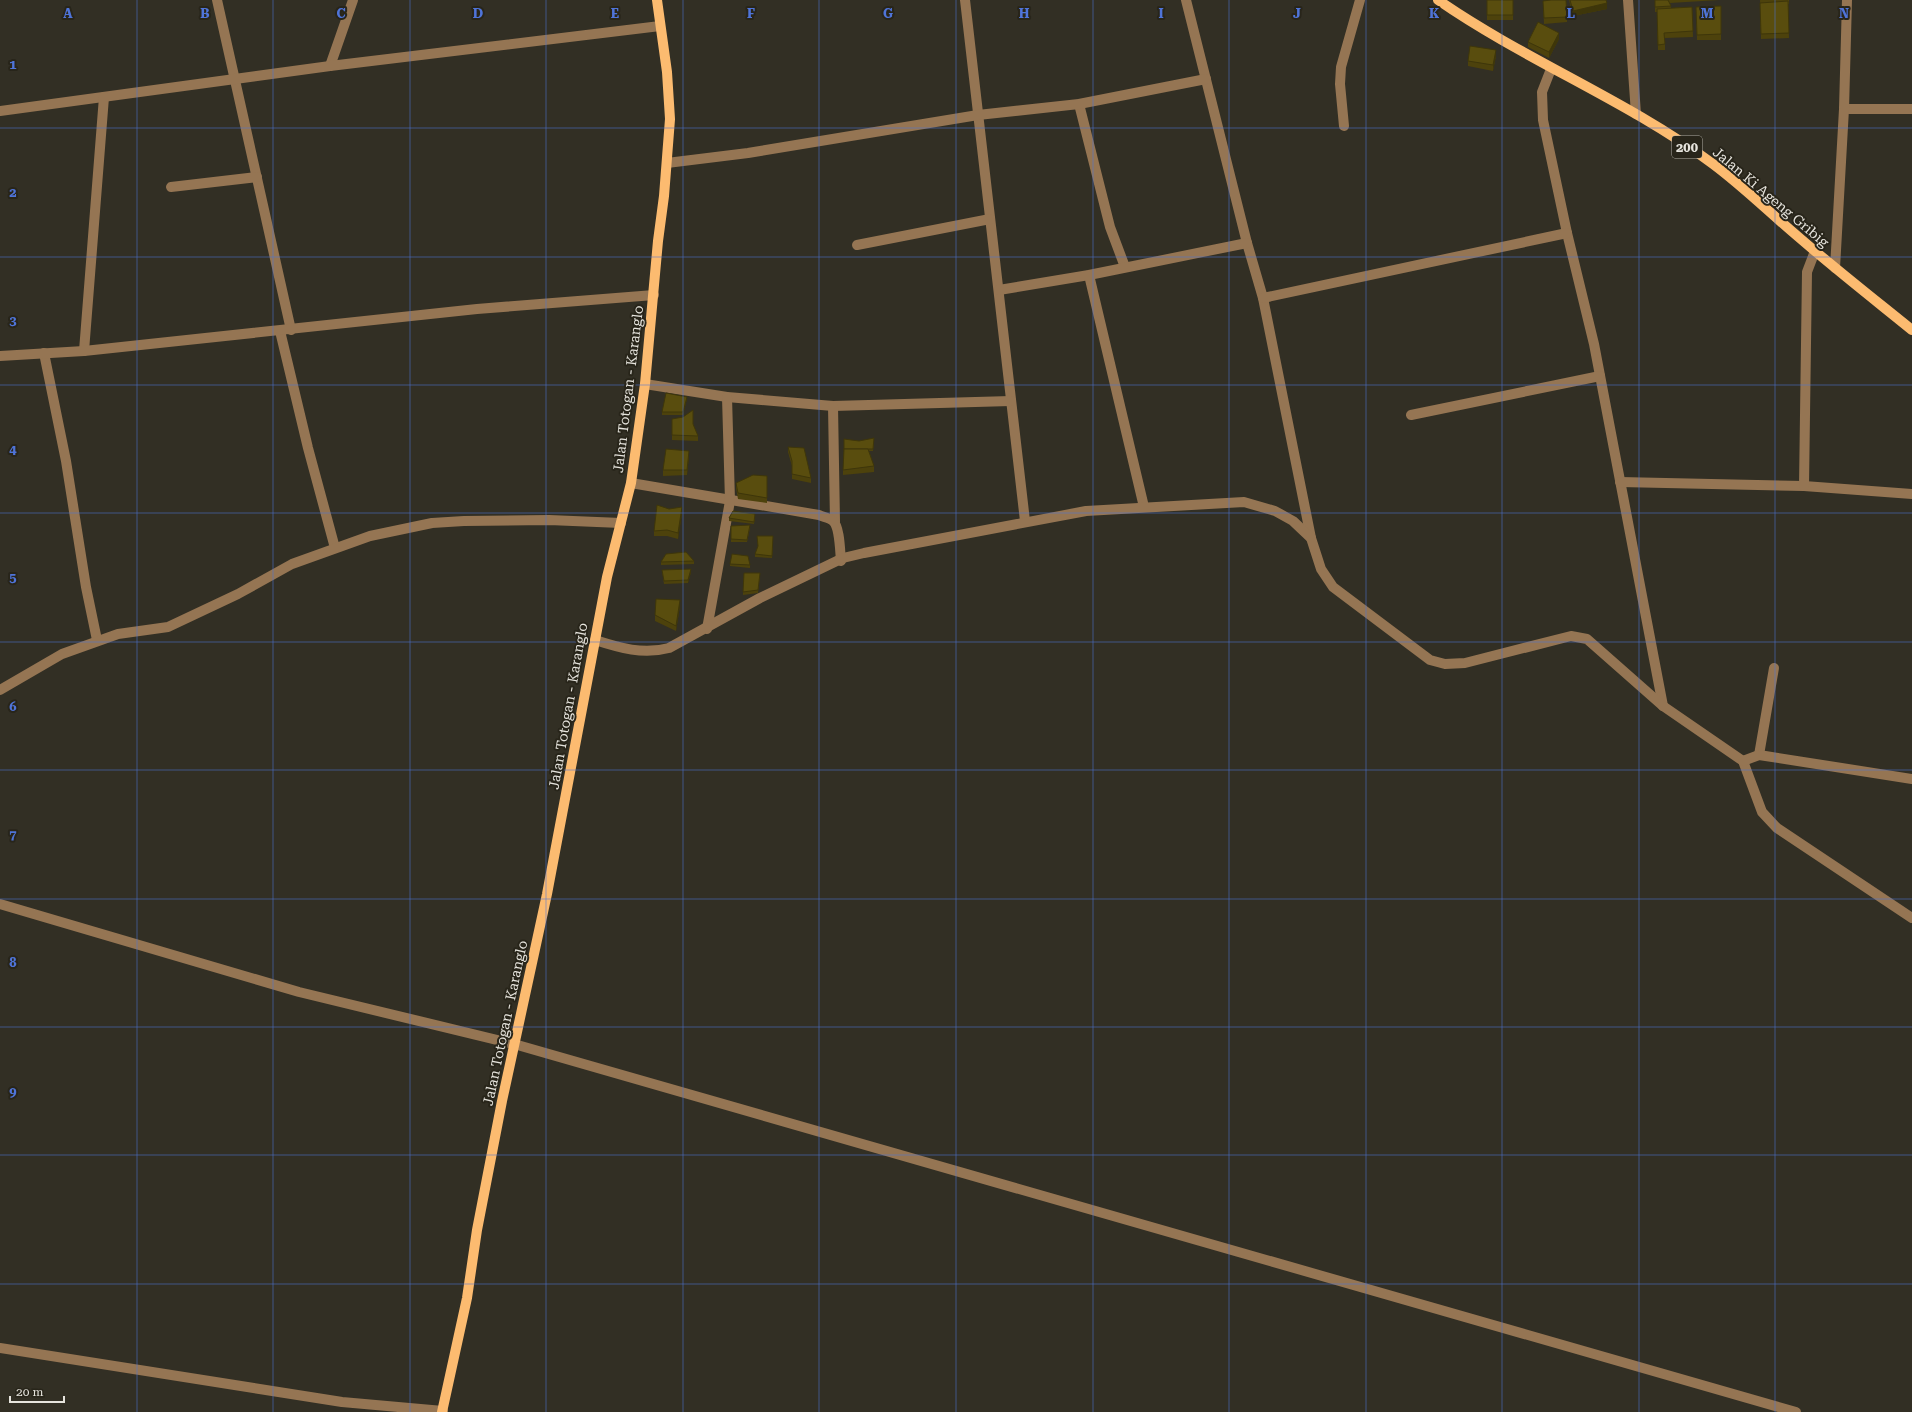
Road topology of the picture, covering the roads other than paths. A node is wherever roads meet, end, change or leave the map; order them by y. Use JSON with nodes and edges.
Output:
{"nodes":[{"id":1,"x":217,"y":0,"type":"edge"},
{"id":2,"x":353,"y":0,"type":"edge"},
{"id":3,"x":657,"y":0,"type":"edge"},
{"id":4,"x":965,"y":0,"type":"edge"},
{"id":5,"x":1186,"y":0,"type":"edge"},
{"id":6,"x":1360,"y":0,"type":"edge"},
{"id":7,"x":1438,"y":0,"type":"edge"},
{"id":8,"x":1628,"y":0,"type":"edge"},
{"id":9,"x":1847,"y":0,"type":"edge"},
{"id":10,"x":660,"y":26,"type":"junction"},
{"id":11,"x":330,"y":66,"type":"junction"},
{"id":12,"x":1551,"y":69,"type":"junction"},
{"id":13,"x":234,"y":78,"type":"junction"},
{"id":14,"x":1206,"y":80,"type":"junction"},
{"id":15,"x":104,"y":97,"type":"junction"},
{"id":16,"x":1079,"y":104,"type":"junction"},
{"id":17,"x":1844,"y":109,"type":"junction"},
{"id":18,"x":1912,"y":109,"type":"edge"},
{"id":19,"x":0,"y":111,"type":"edge"},
{"id":20,"x":1636,"y":114,"type":"junction"},
{"id":21,"x":978,"y":115,"type":"junction"},
{"id":22,"x":1344,"y":126,"type":"dead end"},
{"id":23,"x":666,"y":163,"type":"junction"},
{"id":24,"x":257,"y":177,"type":"junction"},
{"id":25,"x":171,"y":187,"type":"dead end"},
{"id":26,"x":990,"y":219,"type":"junction"},
{"id":27,"x":1567,"y":233,"type":"junction"},
{"id":28,"x":1247,"y":243,"type":"junction"},
{"id":29,"x":857,"y":245,"type":"dead end"},
{"id":30,"x":1815,"y":251,"type":"junction"},
{"id":31,"x":1125,"y":268,"type":"junction"},
{"id":32,"x":1835,"y":268,"type":"junction"},
{"id":33,"x":1089,"y":275,"type":"junction"},
{"id":34,"x":999,"y":290,"type":"junction"},
{"id":35,"x":654,"y":296,"type":"junction"},
{"id":36,"x":1263,"y":298,"type":"junction"},
{"id":37,"x":291,"y":330,"type":"junction"},
{"id":38,"x":1912,"y":330,"type":"edge"},
{"id":39,"x":280,"y":331,"type":"junction"},
{"id":40,"x":84,"y":351,"type":"junction"},
{"id":41,"x":44,"y":354,"type":"junction"},
{"id":42,"x":0,"y":356,"type":"edge"},
{"id":43,"x":1600,"y":376,"type":"junction"},
{"id":44,"x":645,"y":384,"type":"junction"},
{"id":45,"x":726,"y":397,"type":"junction"},
{"id":46,"x":1011,"y":401,"type":"junction"},
{"id":47,"x":833,"y":406,"type":"junction"},
{"id":48,"x":1411,"y":415,"type":"dead end"},
{"id":49,"x":1620,"y":482,"type":"junction"},
{"id":50,"x":631,"y":483,"type":"junction"},
{"id":51,"x":1804,"y":486,"type":"junction"},
{"id":52,"x":1912,"y":494,"type":"edge"},
{"id":53,"x":730,"y":501,"type":"junction"},
{"id":54,"x":1144,"y":507,"type":"junction"},
{"id":55,"x":1025,"y":521,"type":"junction"},
{"id":56,"x":835,"y":522,"type":"junction"},
{"id":57,"x":621,"y":523,"type":"junction"},
{"id":58,"x":1310,"y":538,"type":"junction"},
{"id":59,"x":334,"y":548,"type":"junction"},
{"id":60,"x":841,"y":561,"type":"junction"},
{"id":61,"x":707,"y":629,"type":"junction"},
{"id":62,"x":97,"y":640,"type":"junction"},
{"id":63,"x":595,"y":640,"type":"junction"},
{"id":64,"x":1774,"y":668,"type":"dead end"},
{"id":65,"x":0,"y":690,"type":"edge"},
{"id":66,"x":1663,"y":706,"type":"junction"},
{"id":67,"x":1759,"y":755,"type":"junction"},
{"id":68,"x":1743,"y":761,"type":"junction"},
{"id":69,"x":1912,"y":779,"type":"edge"},
{"id":70,"x":0,"y":904,"type":"edge"},
{"id":71,"x":1912,"y":918,"type":"edge"},
{"id":72,"x":514,"y":1044,"type":"junction"},
{"id":73,"x":0,"y":1348,"type":"edge"},
{"id":74,"x":443,"y":1412,"type":"edge"},
{"id":75,"x":1796,"y":1412,"type":"edge"}],
"edges":[{"from":1,"to":13,"type":"street"},
{"from":2,"to":11,"type":"street"},
{"from":3,"to":10,"type":"main road","name":"Jalan Totogan - Karanglo"},
{"from":4,"to":21,"type":"street"},
{"from":5,"to":14,"type":"street"},
{"from":6,"to":22,"type":"street"},
{"from":7,"to":12,"type":"main road","name":"Jalan Ki Ageng Gribig","number":"200"},
{"from":8,"to":20,"type":"street"},
{"from":9,"to":17,"type":"street"},
{"from":10,"to":11,"type":"street"},
{"from":10,"to":23,"type":"main road","name":"Jalan Totogan - Karanglo"},
{"from":11,"to":13,"type":"street"},
{"from":12,"to":20,"type":"main road","name":"Jalan Ki Ageng Gribig","number":"200"},
{"from":12,"to":27,"type":"street"},
{"from":13,"to":15,"type":"street"},
{"from":13,"to":24,"type":"street"},
{"from":14,"to":16,"type":"street"},
{"from":14,"to":28,"type":"street"},
{"from":15,"to":19,"type":"street"},
{"from":15,"to":40,"type":"street"},
{"from":16,"to":21,"type":"street"},
{"from":16,"to":31,"type":"street"},
{"from":17,"to":18,"type":"street"},
{"from":17,"to":32,"type":"street"},
{"from":20,"to":30,"type":"main road","name":"Jalan Ki Ageng Gribig","number":"200"},
{"from":21,"to":23,"type":"street"},
{"from":21,"to":26,"type":"street"},
{"from":23,"to":35,"type":"main road","name":"Jalan Totogan - Karanglo"},
{"from":24,"to":25,"type":"street"},
{"from":24,"to":37,"type":"street"},
{"from":26,"to":29,"type":"street"},
{"from":26,"to":34,"type":"street"},
{"from":27,"to":36,"type":"street"},
{"from":27,"to":43,"type":"street"},
{"from":28,"to":31,"type":"street"},
{"from":28,"to":36,"type":"street"},
{"from":30,"to":32,"type":"main road","name":"Jalan Ki Ageng Gribig","number":"200"},
{"from":30,"to":51,"type":"street"},
{"from":31,"to":33,"type":"street"},
{"from":32,"to":38,"type":"main road","name":"Jalan Ki Ageng Gribig","number":"200"},
{"from":33,"to":34,"type":"street"},
{"from":33,"to":54,"type":"street"},
{"from":34,"to":46,"type":"street"},
{"from":35,"to":37,"type":"street"},
{"from":35,"to":44,"type":"main road","name":"Jalan Totogan - Karanglo"},
{"from":36,"to":58,"type":"street"},
{"from":37,"to":39,"type":"street"},
{"from":39,"to":40,"type":"street"},
{"from":39,"to":59,"type":"street"},
{"from":40,"to":41,"type":"street"},
{"from":41,"to":42,"type":"street"},
{"from":41,"to":62,"type":"street"},
{"from":43,"to":48,"type":"street"},
{"from":43,"to":49,"type":"street"},
{"from":44,"to":45,"type":"street"},
{"from":44,"to":50,"type":"main road","name":"Jalan Totogan - Karanglo"},
{"from":45,"to":47,"type":"street"},
{"from":45,"to":53,"type":"street"},
{"from":46,"to":47,"type":"street"},
{"from":46,"to":55,"type":"street"},
{"from":47,"to":56,"type":"street"},
{"from":49,"to":51,"type":"street"},
{"from":49,"to":66,"type":"street"},
{"from":50,"to":53,"type":"street"},
{"from":50,"to":57,"type":"main road","name":"Jalan Totogan - Karanglo"},
{"from":51,"to":52,"type":"street"},
{"from":53,"to":56,"type":"street"},
{"from":53,"to":61,"type":"street"},
{"from":54,"to":55,"type":"street"},
{"from":54,"to":58,"type":"street"},
{"from":55,"to":60,"type":"street"},
{"from":56,"to":60,"type":"street"},
{"from":57,"to":59,"type":"street"},
{"from":57,"to":63,"type":"main road","name":"Jalan Totogan - Karanglo"},
{"from":58,"to":66,"type":"street"},
{"from":59,"to":62,"type":"street"},
{"from":60,"to":61,"type":"street"},
{"from":61,"to":63,"type":"street"},
{"from":62,"to":65,"type":"street"},
{"from":63,"to":72,"type":"main road","name":"Jalan Totogan - Karanglo"},
{"from":64,"to":67,"type":"street"},
{"from":66,"to":68,"type":"street"},
{"from":67,"to":68,"type":"street"},
{"from":67,"to":69,"type":"street"},
{"from":68,"to":71,"type":"street"},
{"from":70,"to":72,"type":"street"},
{"from":72,"to":74,"type":"main road","name":"Jalan Totogan - Karanglo"},
{"from":72,"to":75,"type":"street"},
{"from":73,"to":74,"type":"street"}]}
